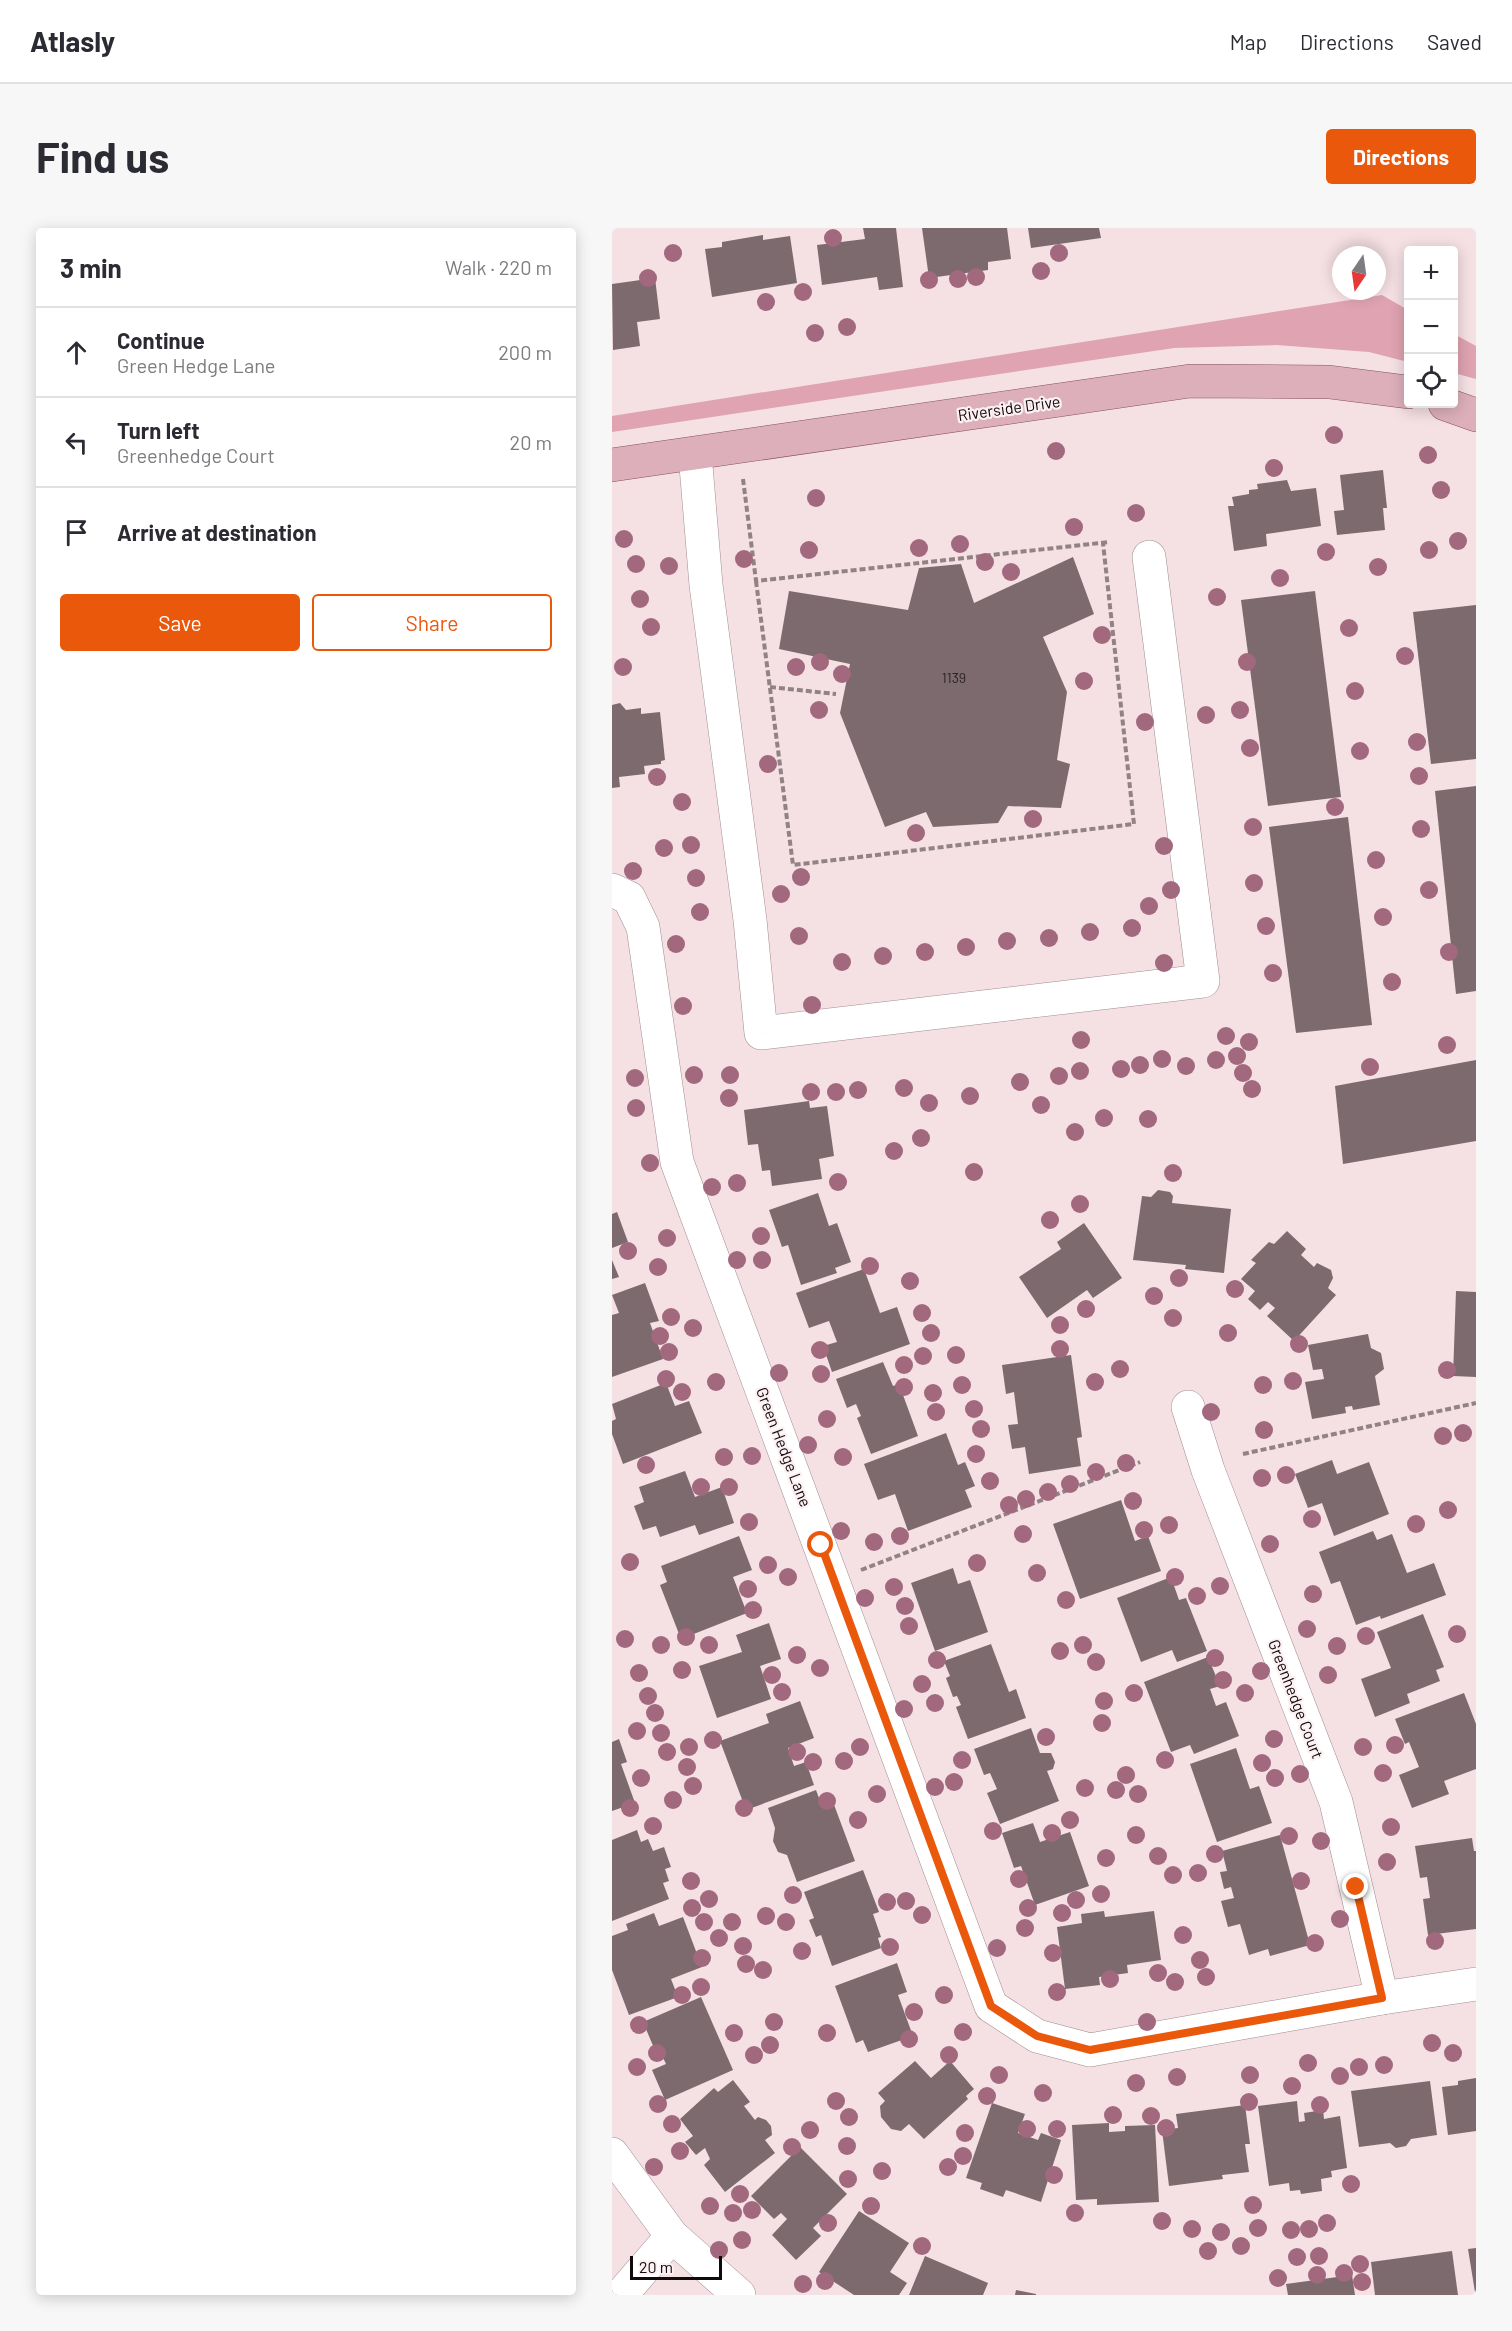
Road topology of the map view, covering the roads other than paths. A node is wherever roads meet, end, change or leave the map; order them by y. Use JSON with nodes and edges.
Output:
{"nodes":[{"id":1,"x":1404,"y":391,"type":"edge"},
{"id":2,"x":1455,"y":408,"type":"edge"},
{"id":3,"x":1476,"y":416,"type":"edge"},
{"id":4,"x":694,"y":454,"type":"junction"},
{"id":5,"x":612,"y":465,"type":"edge"},
{"id":6,"x":1149,"y":557,"type":"dead end"},
{"id":7,"x":612,"y":890,"type":"edge"},
{"id":8,"x":1188,"y":1407,"type":"dead end"},
{"id":9,"x":1476,"y":1984,"type":"edge"},
{"id":10,"x":1382,"y":1998,"type":"junction"},
{"id":11,"x":612,"y":2154,"type":"edge"},
{"id":12,"x":672,"y":2236,"type":"junction"},
{"id":13,"x":621,"y":2295,"type":"edge"},
{"id":14,"x":740,"y":2295,"type":"edge"}],
"edges":[{"from":1,"to":4,"type":"main road","name":"Riverside Drive"},
{"from":2,"to":3,"type":"main road"},
{"from":4,"to":5,"type":"main road","name":"Riverside Drive"},
{"from":4,"to":6,"type":"street"},
{"from":7,"to":10,"type":"street","name":"Green Hedge Lane"},
{"from":8,"to":10,"type":"street","name":"Greenhedge Court"},
{"from":9,"to":10,"type":"street","name":"Green Hedge Lane"},
{"from":11,"to":12,"type":"street"},
{"from":12,"to":13,"type":"street"},
{"from":12,"to":14,"type":"street"}]}
